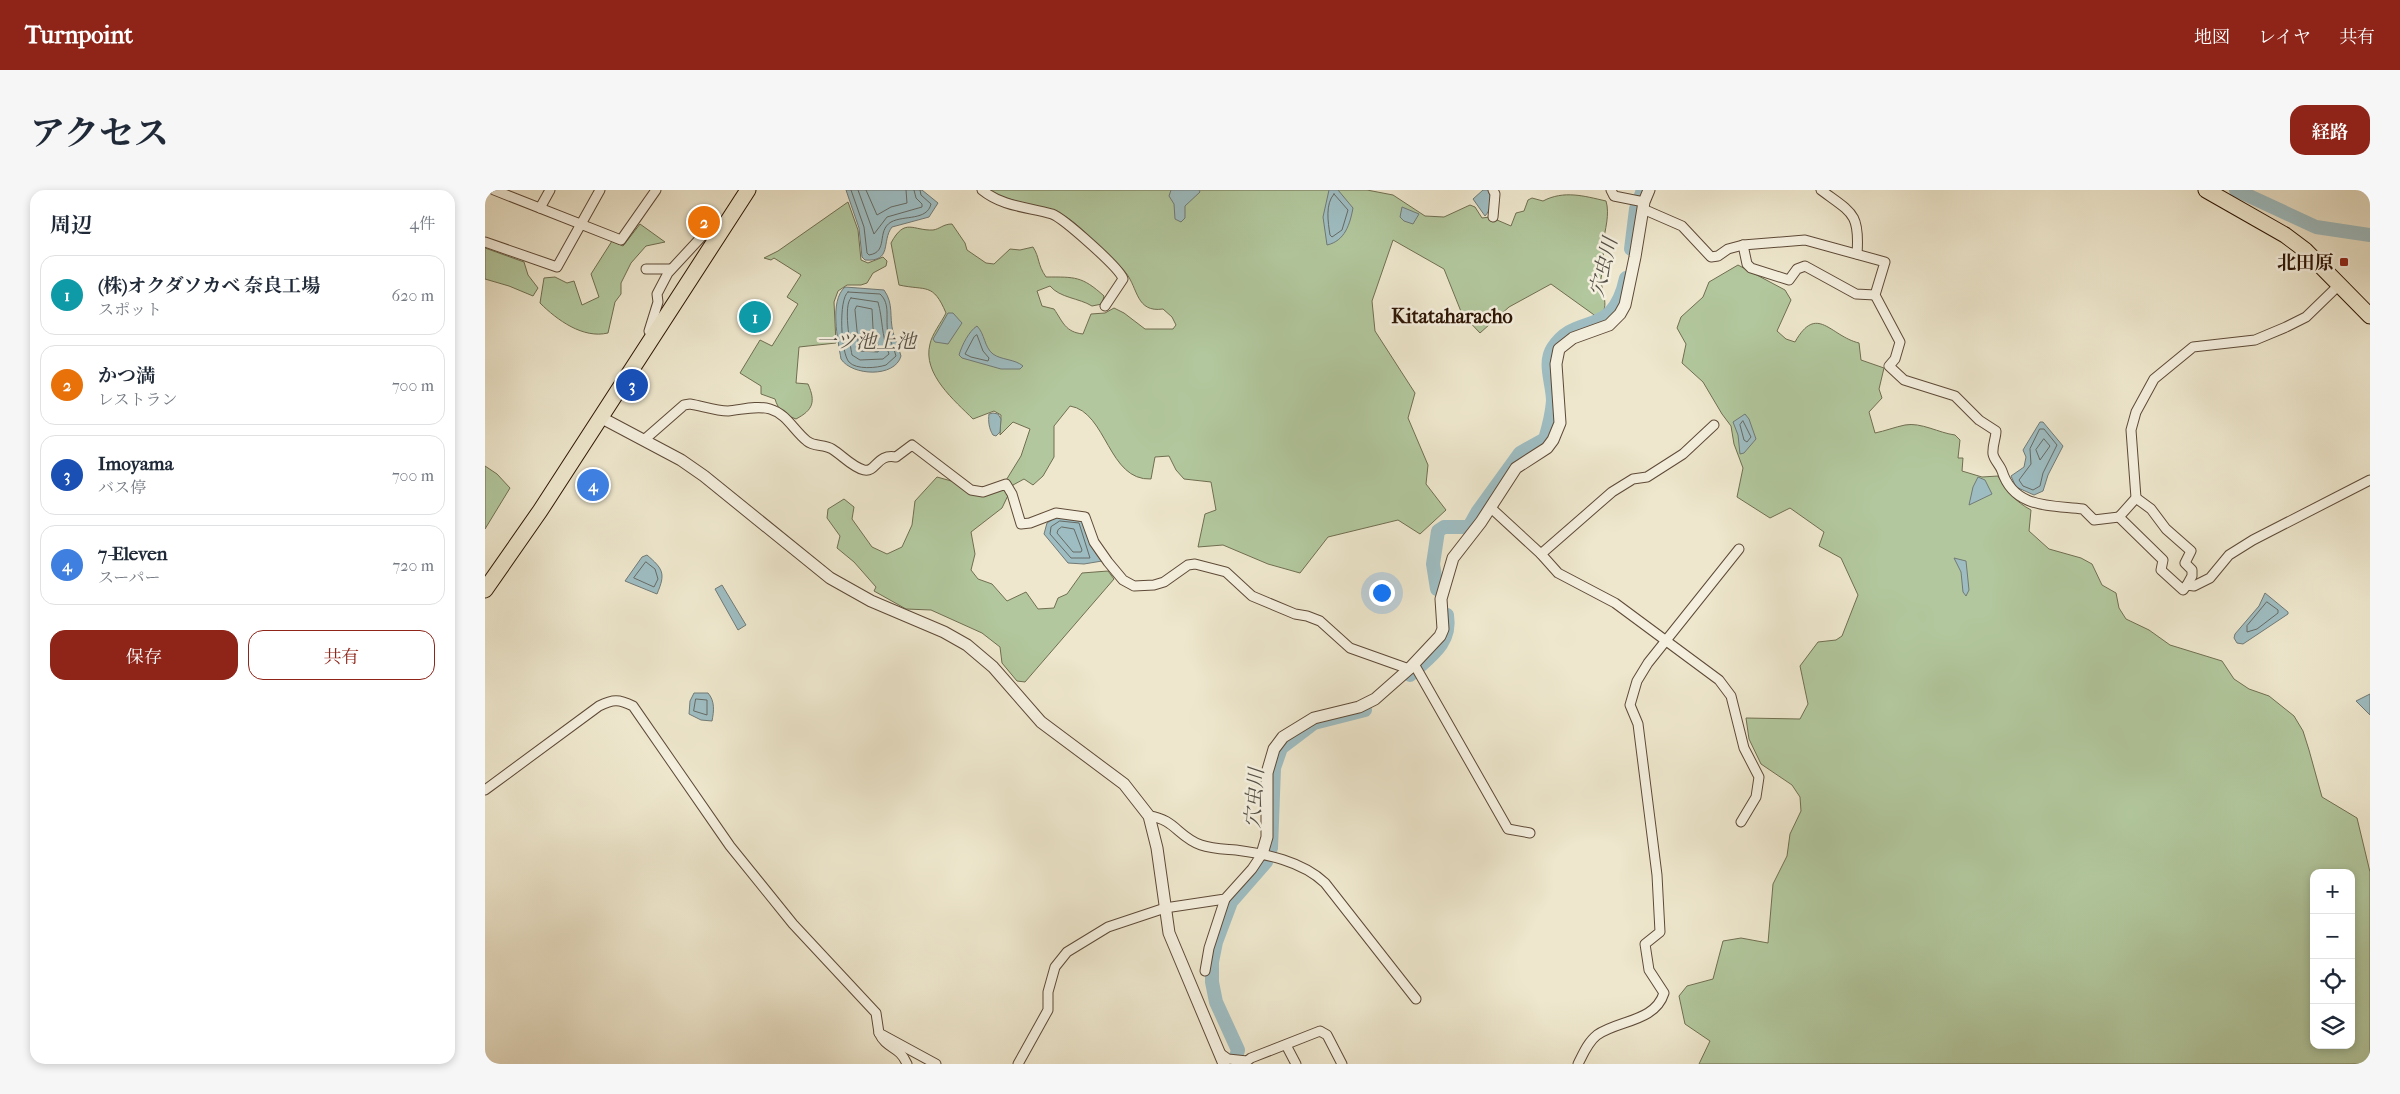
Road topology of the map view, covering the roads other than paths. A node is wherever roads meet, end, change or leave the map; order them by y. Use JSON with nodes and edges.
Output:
{"nodes":[{"id":1,"x":496,"y":190,"type":"edge"},
{"id":2,"x":550,"y":190,"type":"edge"},
{"id":3,"x":600,"y":190,"type":"edge"},
{"id":4,"x":656,"y":190,"type":"edge"},
{"id":5,"x":748,"y":190,"type":"edge"},
{"id":6,"x":982,"y":190,"type":"edge"},
{"id":7,"x":1493,"y":190,"type":"edge"},
{"id":8,"x":1611,"y":190,"type":"edge"},
{"id":9,"x":1638,"y":190,"type":"edge"},
{"id":10,"x":1649,"y":190,"type":"edge"},
{"id":11,"x":1821,"y":190,"type":"edge"},
{"id":12,"x":2206,"y":190,"type":"edge"},
{"id":13,"x":1640,"y":203,"type":"junction"},
{"id":14,"x":540,"y":208,"type":"junction"},
{"id":15,"x":1493,"y":217,"type":"dead end"},
{"id":16,"x":581,"y":225,"type":"junction"},
{"id":17,"x":721,"y":232,"type":"junction"},
{"id":18,"x":485,"y":242,"type":"edge"},
{"id":19,"x":1743,"y":245,"type":"junction"},
{"id":20,"x":1857,"y":254,"type":"junction"},
{"id":21,"x":646,"y":269,"type":"dead end"},
{"id":22,"x":671,"y":269,"type":"junction"},
{"id":23,"x":2339,"y":285,"type":"junction"},
{"id":24,"x":1875,"y":295,"type":"junction"},
{"id":25,"x":1105,"y":306,"type":"dead end"},
{"id":26,"x":2370,"y":316,"type":"edge"},
{"id":27,"x":654,"y":336,"type":"junction"},
{"id":28,"x":599,"y":417,"type":"junction"},
{"id":29,"x":1714,"y":425,"type":"dead end"},
{"id":30,"x":644,"y":440,"type":"junction"},
{"id":31,"x":2370,"y":480,"type":"edge"},
{"id":32,"x":2136,"y":498,"type":"junction"},
{"id":33,"x":1491,"y":508,"type":"junction"},
{"id":34,"x":2119,"y":517,"type":"junction"},
{"id":35,"x":1739,"y":549,"type":"dead end"},
{"id":36,"x":1541,"y":554,"type":"junction"},
{"id":37,"x":2187,"y":585,"type":"junction"},
{"id":38,"x":485,"y":590,"type":"edge"},
{"id":39,"x":1666,"y":642,"type":"junction"},
{"id":40,"x":1412,"y":667,"type":"junction"},
{"id":41,"x":485,"y":790,"type":"edge"},
{"id":42,"x":1149,"y":816,"type":"junction"},
{"id":43,"x":1741,"y":822,"type":"dead end"},
{"id":44,"x":1530,"y":833,"type":"dead end"},
{"id":45,"x":1262,"y":854,"type":"junction"},
{"id":46,"x":1225,"y":899,"type":"junction"},
{"id":47,"x":1165,"y":908,"type":"junction"},
{"id":48,"x":1205,"y":971,"type":"dead end"},
{"id":49,"x":1416,"y":999,"type":"dead end"},
{"id":50,"x":879,"y":1033,"type":"junction"},
{"id":51,"x":1286,"y":1045,"type":"junction"},
{"id":52,"x":1223,"y":1059,"type":"edge"},
{"id":53,"x":1247,"y":1063,"type":"edge"},
{"id":54,"x":907,"y":1064,"type":"edge"},
{"id":55,"x":936,"y":1064,"type":"edge"},
{"id":56,"x":1018,"y":1064,"type":"edge"},
{"id":57,"x":1296,"y":1064,"type":"edge"},
{"id":58,"x":1342,"y":1064,"type":"edge"},
{"id":59,"x":1577,"y":1064,"type":"edge"}],
"edges":[{"from":1,"to":14,"type":"street"},
{"from":2,"to":14,"type":"street"},
{"from":3,"to":16,"type":"street"},
{"from":4,"to":16,"type":"street"},
{"from":5,"to":17,"type":"highway"},
{"from":6,"to":25,"type":"street"},
{"from":7,"to":15,"type":"street"},
{"from":8,"to":13,"type":"street"},
{"from":9,"to":13,"type":"street"},
{"from":10,"to":13,"type":"street"},
{"from":11,"to":20,"type":"street"},
{"from":12,"to":23,"type":"highway"},
{"from":13,"to":19,"type":"street"},
{"from":13,"to":33,"type":"street"},
{"from":14,"to":16,"type":"street"},
{"from":16,"to":18,"type":"street"},
{"from":17,"to":22,"type":"street"},
{"from":17,"to":27,"type":"highway"},
{"from":19,"to":20,"type":"street"},
{"from":19,"to":24,"type":"street"},
{"from":20,"to":24,"type":"street"},
{"from":21,"to":22,"type":"street"},
{"from":22,"to":27,"type":"street"},
{"from":23,"to":26,"type":"highway"},
{"from":23,"to":32,"type":"street"},
{"from":24,"to":34,"type":"street"},
{"from":27,"to":28,"type":"highway"},
{"from":28,"to":30,"type":"street"},
{"from":28,"to":38,"type":"highway"},
{"from":29,"to":36,"type":"street"},
{"from":30,"to":40,"type":"street"},
{"from":30,"to":42,"type":"street"},
{"from":31,"to":37,"type":"street"},
{"from":32,"to":34,"type":"street"},
{"from":32,"to":37,"type":"street"},
{"from":33,"to":36,"type":"street"},
{"from":33,"to":40,"type":"street"},
{"from":34,"to":37,"type":"street"},
{"from":35,"to":39,"type":"street"},
{"from":36,"to":39,"type":"street"},
{"from":39,"to":43,"type":"street"},
{"from":39,"to":59,"type":"street"},
{"from":40,"to":44,"type":"street"},
{"from":40,"to":45,"type":"street"},
{"from":41,"to":50,"type":"street"},
{"from":42,"to":45,"type":"street"},
{"from":42,"to":47,"type":"street"},
{"from":45,"to":46,"type":"street"},
{"from":45,"to":49,"type":"street"},
{"from":46,"to":47,"type":"street"},
{"from":46,"to":48,"type":"street"},
{"from":47,"to":52,"type":"street"},
{"from":47,"to":56,"type":"street"},
{"from":50,"to":54,"type":"street"},
{"from":50,"to":55,"type":"street"},
{"from":51,"to":53,"type":"street"},
{"from":51,"to":57,"type":"street"},
{"from":51,"to":58,"type":"street"},
{"from":52,"to":53,"type":"street"}]}
